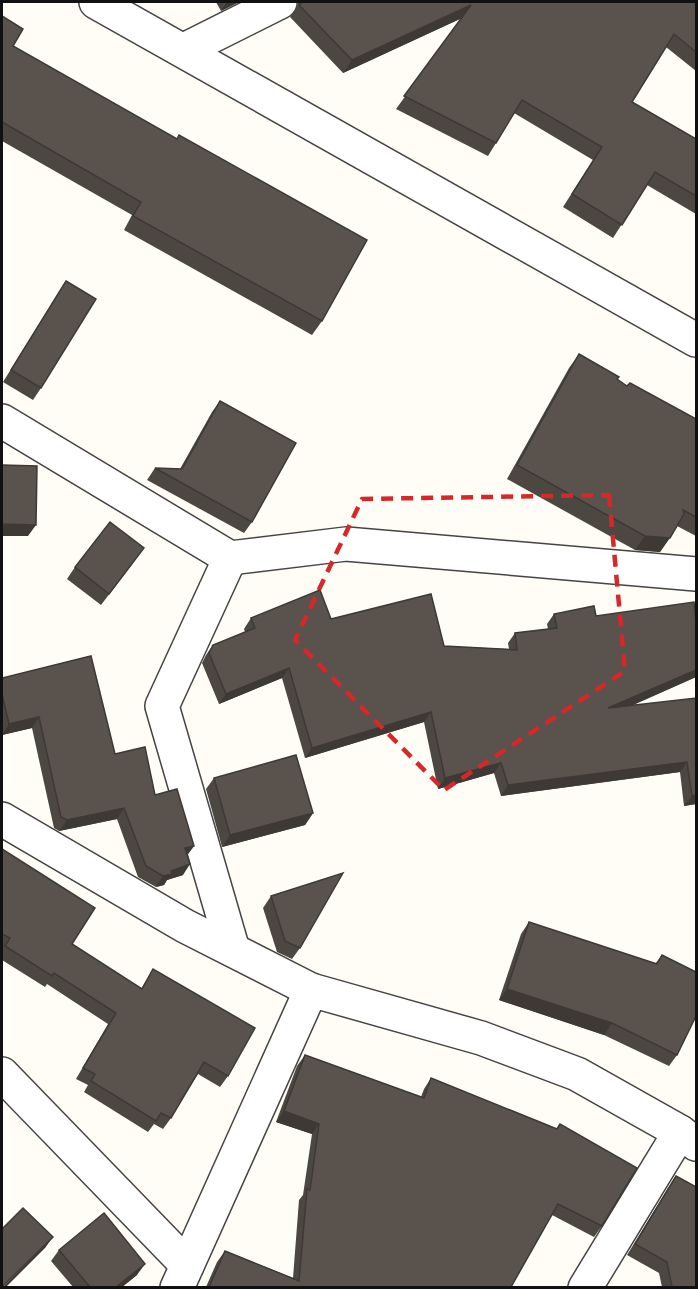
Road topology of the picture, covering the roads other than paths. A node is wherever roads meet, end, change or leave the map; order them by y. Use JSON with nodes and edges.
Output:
{"nodes":[{"id":1,"x":96,"y":2,"type":"edge"},
{"id":2,"x":280,"y":2,"type":"edge"},
{"id":3,"x":184,"y":50,"type":"junction"},
{"id":4,"x":696,"y":340,"type":"edge"},
{"id":5,"x":2,"y":421,"type":"edge"},
{"id":6,"x":230,"y":558,"type":"junction"},
{"id":7,"x":696,"y":574,"type":"edge"},
{"id":8,"x":2,"y":819,"type":"edge"},
{"id":9,"x":233,"y":950,"type":"junction"},
{"id":10,"x":311,"y":990,"type":"junction"},
{"id":11,"x":2,"y":1074,"type":"edge"},
{"id":12,"x":688,"y":1138,"type":"edge"},
{"id":13,"x":182,"y":1276,"type":"edge"},
{"id":14,"x":585,"y":1287,"type":"edge"}],
"edges":[{"from":1,"to":3,"type":"street"},
{"from":2,"to":3,"type":"street"},
{"from":3,"to":4,"type":"street"},
{"from":5,"to":6,"type":"street"},
{"from":6,"to":7,"type":"street"},
{"from":6,"to":9,"type":"street"},
{"from":8,"to":9,"type":"street"},
{"from":9,"to":10,"type":"street"},
{"from":10,"to":12,"type":"street"},
{"from":10,"to":13,"type":"street"},
{"from":11,"to":13,"type":"street"},
{"from":12,"to":14,"type":"street"}]}
